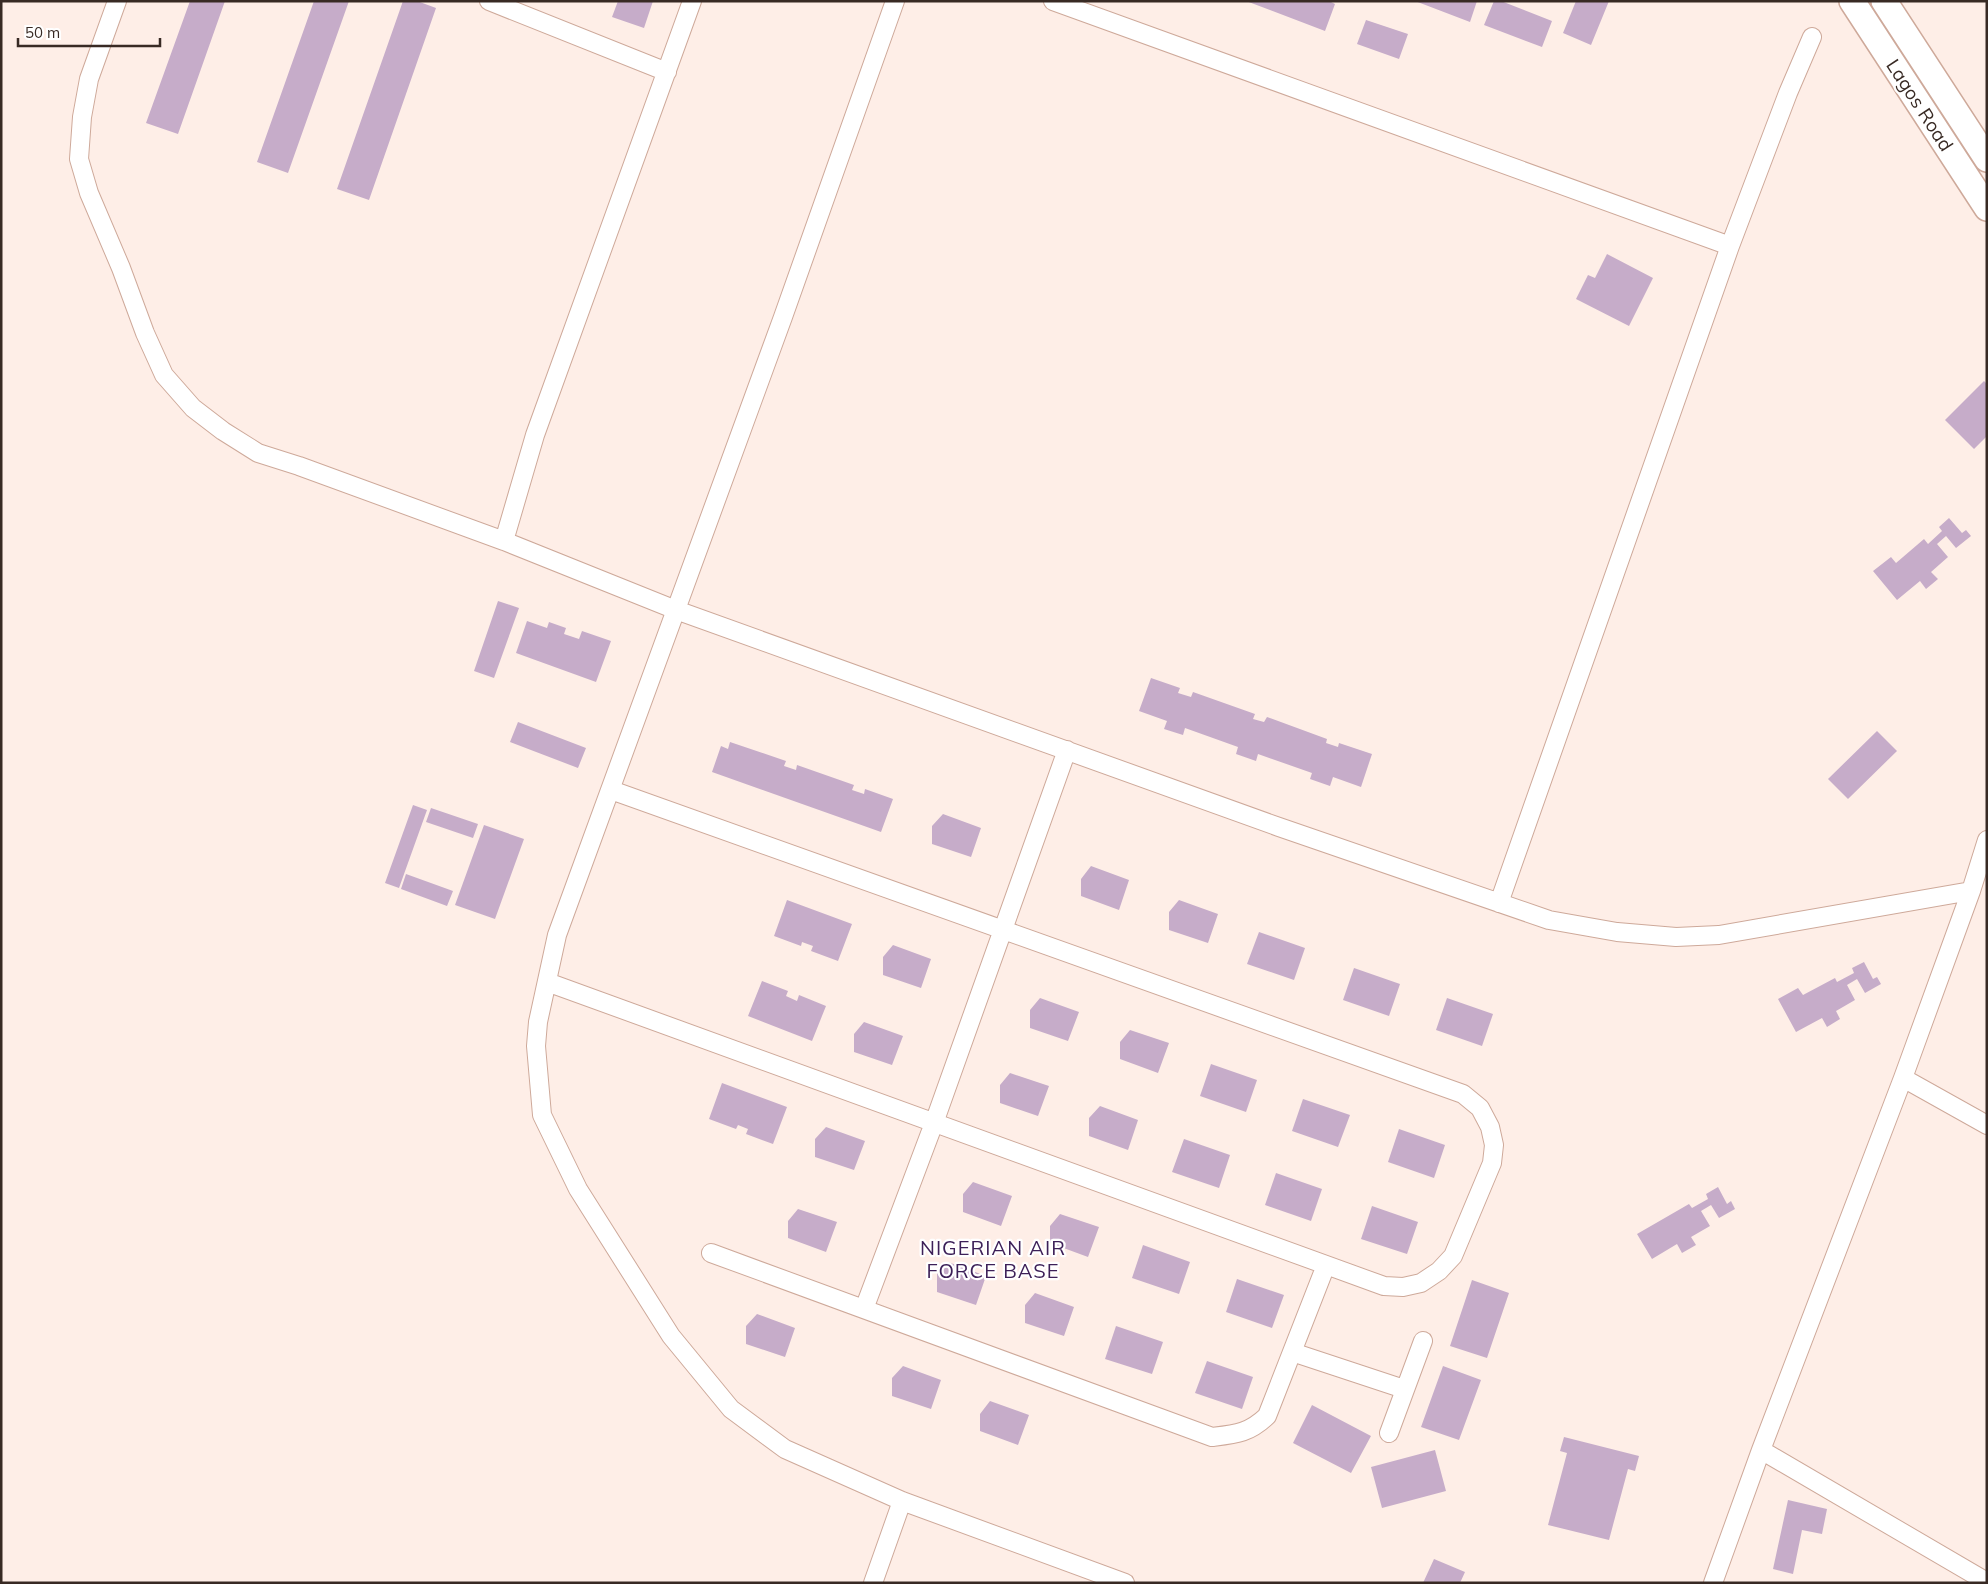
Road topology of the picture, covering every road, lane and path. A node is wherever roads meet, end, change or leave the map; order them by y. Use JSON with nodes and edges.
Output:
{"nodes":[{"id":1,"x":117,"y":1,"type":"edge"},
{"id":2,"x":488,"y":1,"type":"edge"},
{"id":3,"x":692,"y":1,"type":"edge"},
{"id":4,"x":895,"y":1,"type":"edge"},
{"id":5,"x":1053,"y":1,"type":"edge"},
{"id":6,"x":1852,"y":1,"type":"edge"},
{"id":7,"x":1884,"y":1,"type":"edge"},
{"id":8,"x":1812,"y":37,"type":"dead end"},
{"id":9,"x":667,"y":72,"type":"junction"},
{"id":10,"x":1987,"y":159,"type":"edge"},
{"id":11,"x":1987,"y":208,"type":"edge"},
{"id":12,"x":1730,"y":246,"type":"junction"},
{"id":13,"x":504,"y":541,"type":"junction"},
{"id":14,"x":676,"y":610,"type":"junction"},
{"id":15,"x":1067,"y":750,"type":"junction"},
{"id":16,"x":611,"y":790,"type":"junction"},
{"id":17,"x":1987,"y":840,"type":"edge"},
{"id":18,"x":1971,"y":891,"type":"junction"},
{"id":19,"x":1499,"y":903,"type":"junction"},
{"id":20,"x":1003,"y":930,"type":"junction"},
{"id":21,"x":547,"y":982,"type":"junction"},
{"id":22,"x":1903,"y":1078,"type":"junction"},
{"id":23,"x":934,"y":1122,"type":"junction"},
{"id":24,"x":1987,"y":1125,"type":"edge"},
{"id":25,"x":711,"y":1253,"type":"dead end"},
{"id":26,"x":1326,"y":1265,"type":"junction"},
{"id":27,"x":864,"y":1309,"type":"junction"},
{"id":28,"x":1423,"y":1341,"type":"dead end"},
{"id":29,"x":1292,"y":1352,"type":"junction"},
{"id":30,"x":1404,"y":1389,"type":"junction"},
{"id":31,"x":1389,"y":1433,"type":"dead end"},
{"id":32,"x":1761,"y":1450,"type":"junction"},
{"id":33,"x":902,"y":1501,"type":"junction"},
{"id":34,"x":1118,"y":1582,"type":"edge"},
{"id":35,"x":1987,"y":1582,"type":"edge"},
{"id":36,"x":873,"y":1583,"type":"edge"},
{"id":37,"x":1713,"y":1583,"type":"edge"}],
"edges":[{"from":1,"to":13,"type":"street"},
{"from":2,"to":9,"type":"street"},
{"from":3,"to":9,"type":"street"},
{"from":4,"to":14,"type":"street"},
{"from":5,"to":12,"type":"street"},
{"from":6,"to":11,"type":"main road","name":"Lagos Road"},
{"from":7,"to":10,"type":"main road","name":"Lagos Road"},
{"from":8,"to":12,"type":"street"},
{"from":9,"to":13,"type":"street"},
{"from":12,"to":19,"type":"street"},
{"from":13,"to":14,"type":"street"},
{"from":14,"to":15,"type":"street"},
{"from":14,"to":16,"type":"street"},
{"from":15,"to":19,"type":"street"},
{"from":15,"to":20,"type":"street"},
{"from":16,"to":20,"type":"street"},
{"from":16,"to":21,"type":"street"},
{"from":17,"to":18,"type":"street"},
{"from":18,"to":19,"type":"street"},
{"from":18,"to":22,"type":"street"},
{"from":20,"to":23,"type":"street"},
{"from":20,"to":26,"type":"street"},
{"from":21,"to":23,"type":"street"},
{"from":21,"to":33,"type":"street"},
{"from":22,"to":24,"type":"street"},
{"from":22,"to":32,"type":"street"},
{"from":23,"to":26,"type":"street"},
{"from":23,"to":27,"type":"street"},
{"from":25,"to":27,"type":"street"},
{"from":26,"to":29,"type":"street"},
{"from":27,"to":29,"type":"street"},
{"from":28,"to":30,"type":"street"},
{"from":29,"to":30,"type":"street"},
{"from":30,"to":31,"type":"street"},
{"from":32,"to":35,"type":"street"},
{"from":32,"to":37,"type":"street"},
{"from":33,"to":34,"type":"street"},
{"from":33,"to":36,"type":"street"}]}
